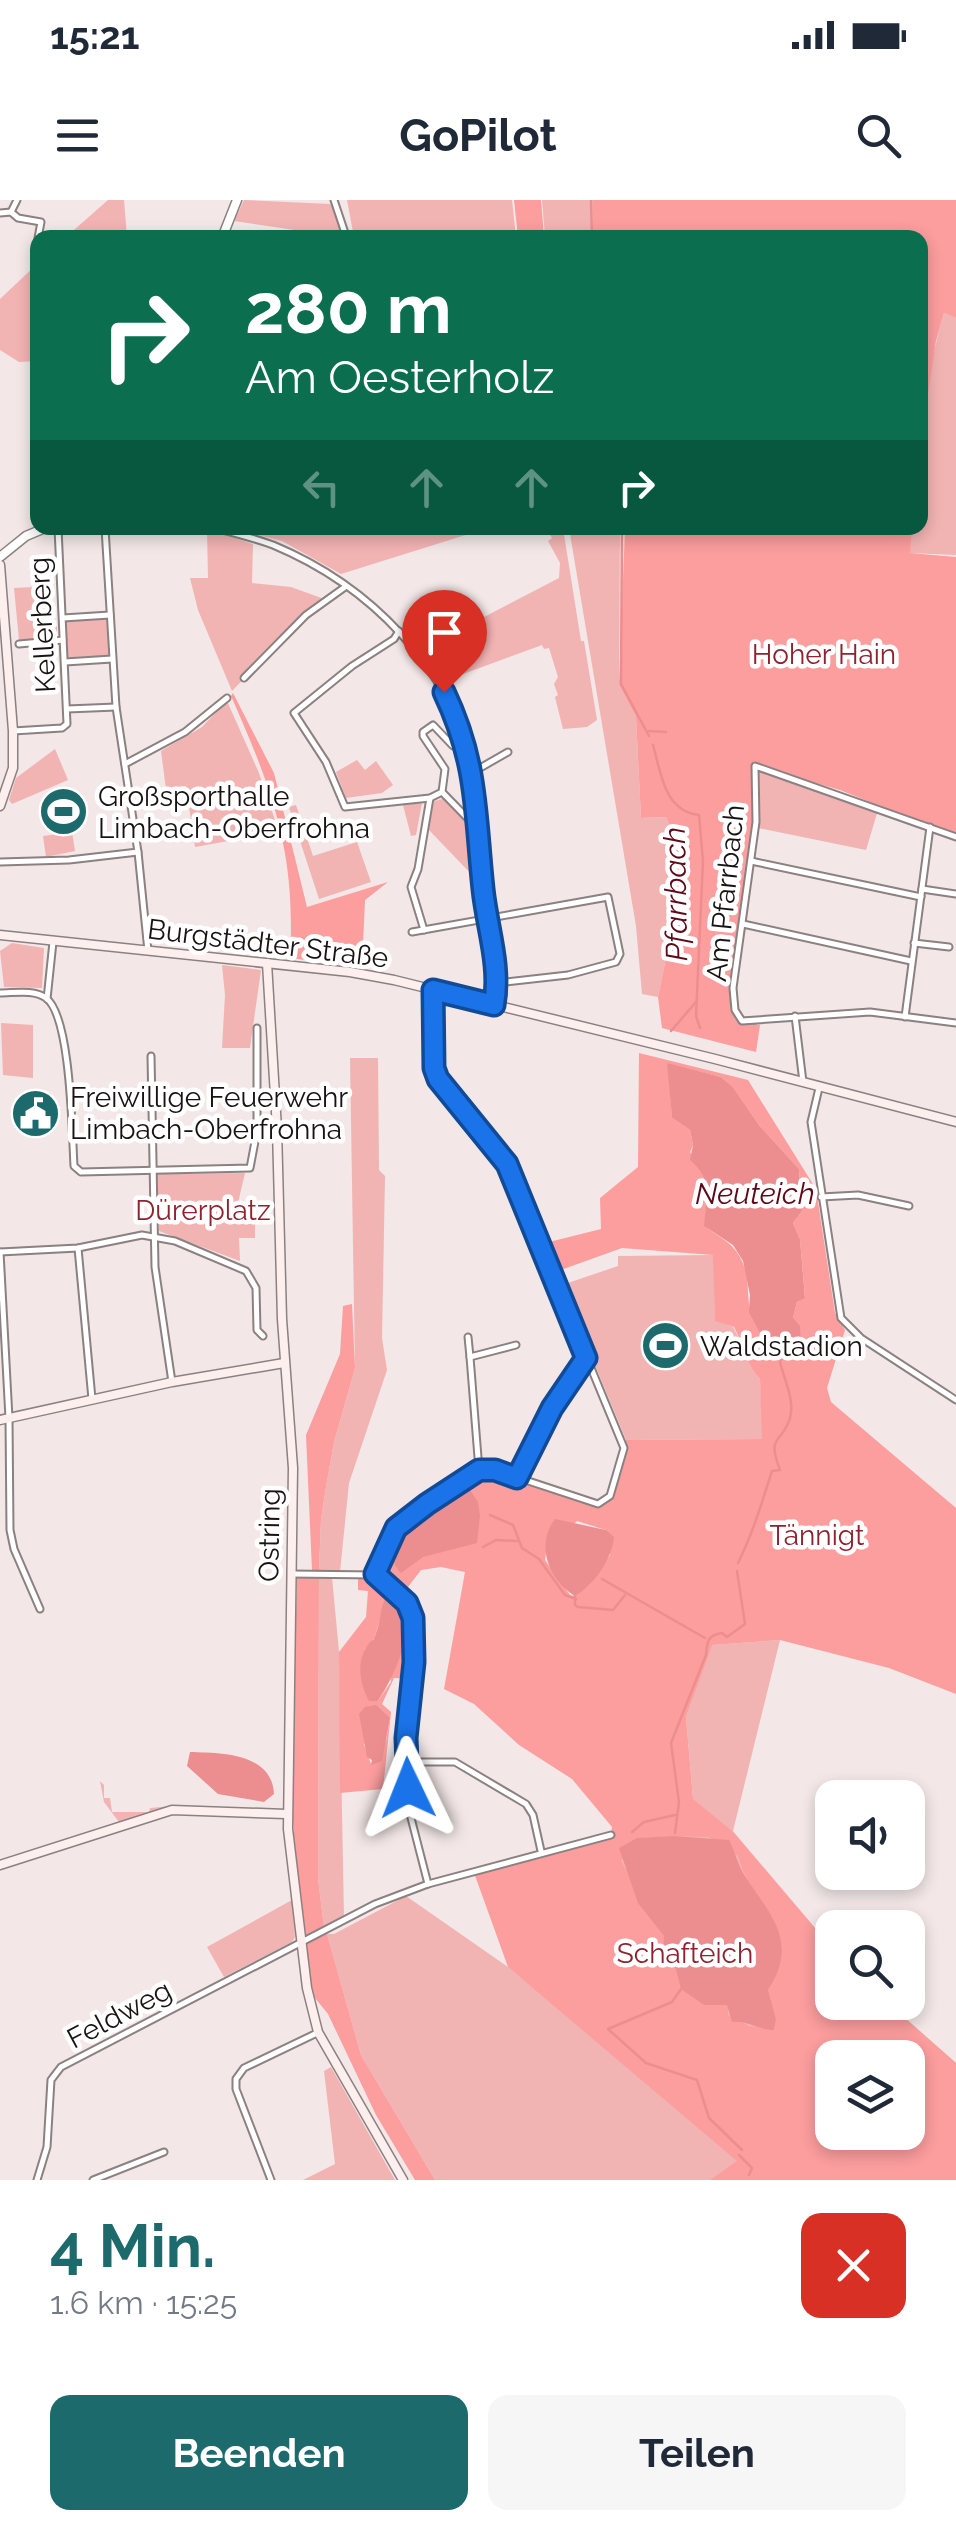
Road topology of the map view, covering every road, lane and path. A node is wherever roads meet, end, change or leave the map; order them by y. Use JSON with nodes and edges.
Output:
{"nodes":[{"id":1,"x":16,"y":200,"type":"edge"},
{"id":2,"x":236,"y":200,"type":"edge"},
{"id":3,"x":334,"y":200,"type":"edge"},
{"id":4,"x":11,"y":212,"type":"junction"},
{"id":5,"x":0,"y":213,"type":"edge"},
{"id":6,"x":40,"y":230,"type":"edge"},
{"id":7,"x":225,"y":230,"type":"edge"},
{"id":8,"x":344,"y":230,"type":"edge"},
{"id":9,"x":30,"y":534,"type":"edge"},
{"id":10,"x":58,"y":535,"type":"edge"},
{"id":11,"x":105,"y":535,"type":"edge"},
{"id":12,"x":238,"y":535,"type":"edge"},
{"id":13,"x":0,"y":556,"type":"edge"},
{"id":14,"x":0,"y":566,"type":"edge"},
{"id":15,"x":2,"y":578,"type":"edge"},
{"id":16,"x":346,"y":587,"type":"junction"},
{"id":17,"x":110,"y":615,"type":"junction"},
{"id":18,"x":62,"y":618,"type":"junction"},
{"id":19,"x":399,"y":631,"type":"junction"},
{"id":20,"x":63,"y":640,"type":"junction"},
{"id":21,"x":18,"y":644,"type":"dead end"},
{"id":22,"x":112,"y":659,"type":"junction"},
{"id":23,"x":64,"y":662,"type":"junction"},
{"id":24,"x":244,"y":678,"type":"dead end"},
{"id":25,"x":0,"y":691,"type":"edge"},
{"id":26,"x":13,"y":695,"type":"junction"},
{"id":27,"x":227,"y":698,"type":"dead end"},
{"id":28,"x":116,"y":707,"type":"junction"},
{"id":29,"x":66,"y":709,"type":"junction"},
{"id":30,"x":13,"y":731,"type":"junction"},
{"id":31,"x":466,"y":745,"type":"junction"},
{"id":32,"x":508,"y":752,"type":"dead end"},
{"id":33,"x":125,"y":764,"type":"junction"},
{"id":34,"x":473,"y":772,"type":"junction"},
{"id":35,"x":442,"y":792,"type":"junction"},
{"id":36,"x":430,"y":798,"type":"junction"},
{"id":37,"x":0,"y":806,"type":"edge"},
{"id":38,"x":930,"y":826,"type":"junction"},
{"id":39,"x":479,"y":830,"type":"junction"},
{"id":40,"x":956,"y":838,"type":"edge"},
{"id":41,"x":138,"y":852,"type":"junction"},
{"id":42,"x":751,"y":861,"type":"junction"},
{"id":43,"x":0,"y":862,"type":"edge"},
{"id":44,"x":921,"y":893,"type":"junction"},
{"id":45,"x":956,"y":894,"type":"edge"},
{"id":46,"x":487,"y":918,"type":"junction"},
{"id":47,"x":744,"y":924,"type":"junction"},
{"id":48,"x":424,"y":930,"type":"junction"},
{"id":49,"x":412,"y":932,"type":"dead end"},
{"id":50,"x":0,"y":935,"type":"edge"},
{"id":51,"x":54,"y":939,"type":"junction"},
{"id":52,"x":914,"y":943,"type":"junction"},
{"id":53,"x":949,"y":948,"type":"dead end"},
{"id":54,"x":148,"y":950,"type":"junction"},
{"id":55,"x":912,"y":961,"type":"junction"},
{"id":56,"x":267,"y":964,"type":"junction"},
{"id":57,"x":506,"y":982,"type":"dead end"},
{"id":58,"x":433,"y":990,"type":"junction"},
{"id":59,"x":0,"y":993,"type":"edge"},
{"id":60,"x":47,"y":999,"type":"junction"},
{"id":61,"x":494,"y":1005,"type":"junction"},
{"id":62,"x":795,"y":1016,"type":"junction"},
{"id":63,"x":905,"y":1017,"type":"junction"},
{"id":64,"x":956,"y":1023,"type":"edge"},
{"id":65,"x":256,"y":1028,"type":"dead end"},
{"id":66,"x":151,"y":1056,"type":"dead end"},
{"id":67,"x":803,"y":1084,"type":"junction"},
{"id":68,"x":819,"y":1088,"type":"junction"},
{"id":69,"x":956,"y":1122,"type":"edge"},
{"id":70,"x":154,"y":1171,"type":"junction"},
{"id":71,"x":821,"y":1198,"type":"junction"},
{"id":72,"x":909,"y":1206,"type":"dead end"},
{"id":73,"x":153,"y":1236,"type":"junction"},
{"id":74,"x":78,"y":1248,"type":"junction"},
{"id":75,"x":0,"y":1252,"type":"edge"},
{"id":76,"x":263,"y":1336,"type":"dead end"},
{"id":77,"x":468,"y":1337,"type":"dead end"},
{"id":78,"x":516,"y":1344,"type":"dead end"},
{"id":79,"x":470,"y":1357,"type":"junction"},
{"id":80,"x":586,"y":1358,"type":"junction"},
{"id":81,"x":284,"y":1363,"type":"junction"},
{"id":82,"x":172,"y":1382,"type":"junction"},
{"id":83,"x":92,"y":1399,"type":"junction"},
{"id":84,"x":956,"y":1400,"type":"edge"},
{"id":85,"x":5,"y":1419,"type":"edge"},
{"id":86,"x":479,"y":1470,"type":"junction"},
{"id":87,"x":517,"y":1478,"type":"junction"},
{"id":88,"x":292,"y":1574,"type":"junction"},
{"id":89,"x":375,"y":1574,"type":"junction"},
{"id":90,"x":40,"y":1609,"type":"dead end"},
{"id":91,"x":406,"y":1762,"type":"junction"},
{"id":92,"x":286,"y":1814,"type":"junction"},
{"id":93,"x":611,"y":1835,"type":"dead end"},
{"id":94,"x":541,"y":1851,"type":"junction"},
{"id":95,"x":0,"y":1865,"type":"edge"},
{"id":96,"x":428,"y":1884,"type":"junction"},
{"id":97,"x":302,"y":1942,"type":"junction"},
{"id":98,"x":318,"y":2032,"type":"junction"},
{"id":99,"x":164,"y":2152,"type":"dead end"},
{"id":100,"x":269,"y":2178,"type":"edge"},
{"id":101,"x":98,"y":2179,"type":"edge"},
{"id":102,"x":36,"y":2180,"type":"edge"},
{"id":103,"x":403,"y":2180,"type":"edge"}],
"edges":[{"from":1,"to":4,"type":"street"},
{"from":2,"to":7,"type":"street"},
{"from":3,"to":8,"type":"street"},
{"from":4,"to":5,"type":"street"},
{"from":4,"to":6,"type":"street"},
{"from":9,"to":13,"type":"street"},
{"from":10,"to":18,"type":"street","name":"Kellerberg"},
{"from":11,"to":17,"type":"street"},
{"from":12,"to":16,"type":"street"},
{"from":14,"to":15,"type":"main road"},
{"from":15,"to":26,"type":"main road"},
{"from":16,"to":19,"type":"street"},
{"from":16,"to":24,"type":"street"},
{"from":17,"to":18,"type":"street"},
{"from":17,"to":22,"type":"street"},
{"from":18,"to":20,"type":"street","name":"Kellerberg"},
{"from":19,"to":31,"type":"street"},
{"from":19,"to":36,"type":"street"},
{"from":20,"to":21,"type":"street"},
{"from":20,"to":23,"type":"street","name":"Kellerberg"},
{"from":22,"to":23,"type":"street"},
{"from":22,"to":28,"type":"street"},
{"from":23,"to":29,"type":"street","name":"Kellerberg"},
{"from":25,"to":26,"type":"street"},
{"from":26,"to":30,"type":"main road"},
{"from":27,"to":33,"type":"street"},
{"from":28,"to":29,"type":"street"},
{"from":28,"to":33,"type":"street"},
{"from":29,"to":30,"type":"street","name":"Kellerberg"},
{"from":30,"to":37,"type":"main road"},
{"from":31,"to":34,"type":"street"},
{"from":31,"to":35,"type":"street"},
{"from":32,"to":34,"type":"street"},
{"from":33,"to":41,"type":"street"},
{"from":34,"to":39,"type":"street"},
{"from":35,"to":36,"type":"street"},
{"from":35,"to":39,"type":"street"},
{"from":36,"to":48,"type":"street"},
{"from":38,"to":40,"type":"street"},
{"from":38,"to":42,"type":"street","name":"Am Pfarrbach"},
{"from":38,"to":44,"type":"street"},
{"from":39,"to":46,"type":"street"},
{"from":41,"to":43,"type":"street"},
{"from":41,"to":54,"type":"street"},
{"from":42,"to":44,"type":"street"},
{"from":42,"to":47,"type":"street","name":"Am Pfarrbach"},
{"from":44,"to":45,"type":"street"},
{"from":44,"to":52,"type":"street"},
{"from":46,"to":48,"type":"street"},
{"from":46,"to":57,"type":"street"},
{"from":46,"to":61,"type":"street"},
{"from":47,"to":55,"type":"street"},
{"from":47,"to":62,"type":"street","name":"Am Pfarrbach"},
{"from":48,"to":49,"type":"street"},
{"from":50,"to":51,"type":"main road","name":"Burgstädter Straße"},
{"from":51,"to":54,"type":"main road","name":"Burgstädter Straße"},
{"from":51,"to":60,"type":"street"},
{"from":52,"to":53,"type":"street"},
{"from":52,"to":55,"type":"street"},
{"from":54,"to":56,"type":"main road","name":"Burgstädter Straße"},
{"from":55,"to":63,"type":"street"},
{"from":56,"to":58,"type":"main road","name":"Burgstädter Straße"},
{"from":56,"to":81,"type":"main road","name":"Ostring"},
{"from":58,"to":61,"type":"main road","name":"Burgstädter Straße"},
{"from":58,"to":80,"type":"street"},
{"from":59,"to":60,"type":"street"},
{"from":60,"to":70,"type":"street"},
{"from":61,"to":67,"type":"main road","name":"Burgstädter Straße"},
{"from":62,"to":63,"type":"street"},
{"from":62,"to":67,"type":"street"},
{"from":63,"to":64,"type":"street"},
{"from":65,"to":70,"type":"street"},
{"from":66,"to":70,"type":"street"},
{"from":67,"to":68,"type":"main road","name":"Burgstädter Straße"},
{"from":68,"to":69,"type":"main road","name":"Burgstädter Straße"},
{"from":68,"to":71,"type":"street"},
{"from":70,"to":73,"type":"street"},
{"from":71,"to":72,"type":"street"},
{"from":71,"to":84,"type":"street"},
{"from":73,"to":74,"type":"street"},
{"from":73,"to":76,"type":"street"},
{"from":73,"to":82,"type":"street"},
{"from":74,"to":75,"type":"street"},
{"from":74,"to":83,"type":"street"},
{"from":75,"to":85,"type":"street"},
{"from":77,"to":79,"type":"street"},
{"from":78,"to":79,"type":"street"},
{"from":79,"to":86,"type":"street"},
{"from":80,"to":87,"type":"street"},
{"from":80,"to":87,"type":"street"},
{"from":81,"to":82,"type":"main road"},
{"from":81,"to":88,"type":"main road","name":"Ostring"},
{"from":82,"to":83,"type":"main road"},
{"from":83,"to":85,"type":"main road"},
{"from":85,"to":90,"type":"street"},
{"from":86,"to":87,"type":"street"},
{"from":86,"to":89,"type":"street"},
{"from":88,"to":89,"type":"street"},
{"from":88,"to":92,"type":"main road","name":"Ostring"},
{"from":89,"to":91,"type":"street"},
{"from":91,"to":94,"type":"street"},
{"from":91,"to":96,"type":"street"},
{"from":92,"to":95,"type":"main road"},
{"from":92,"to":97,"type":"main road","name":"Ostring"},
{"from":93,"to":94,"type":"street"},
{"from":94,"to":96,"type":"street"},
{"from":96,"to":97,"type":"street"},
{"from":97,"to":98,"type":"main road","name":"Ostring"},
{"from":97,"to":102,"type":"street","name":"Feldweg"},
{"from":98,"to":100,"type":"street"},
{"from":98,"to":103,"type":"main road","name":"Ostring"},
{"from":99,"to":101,"type":"street"}]}
